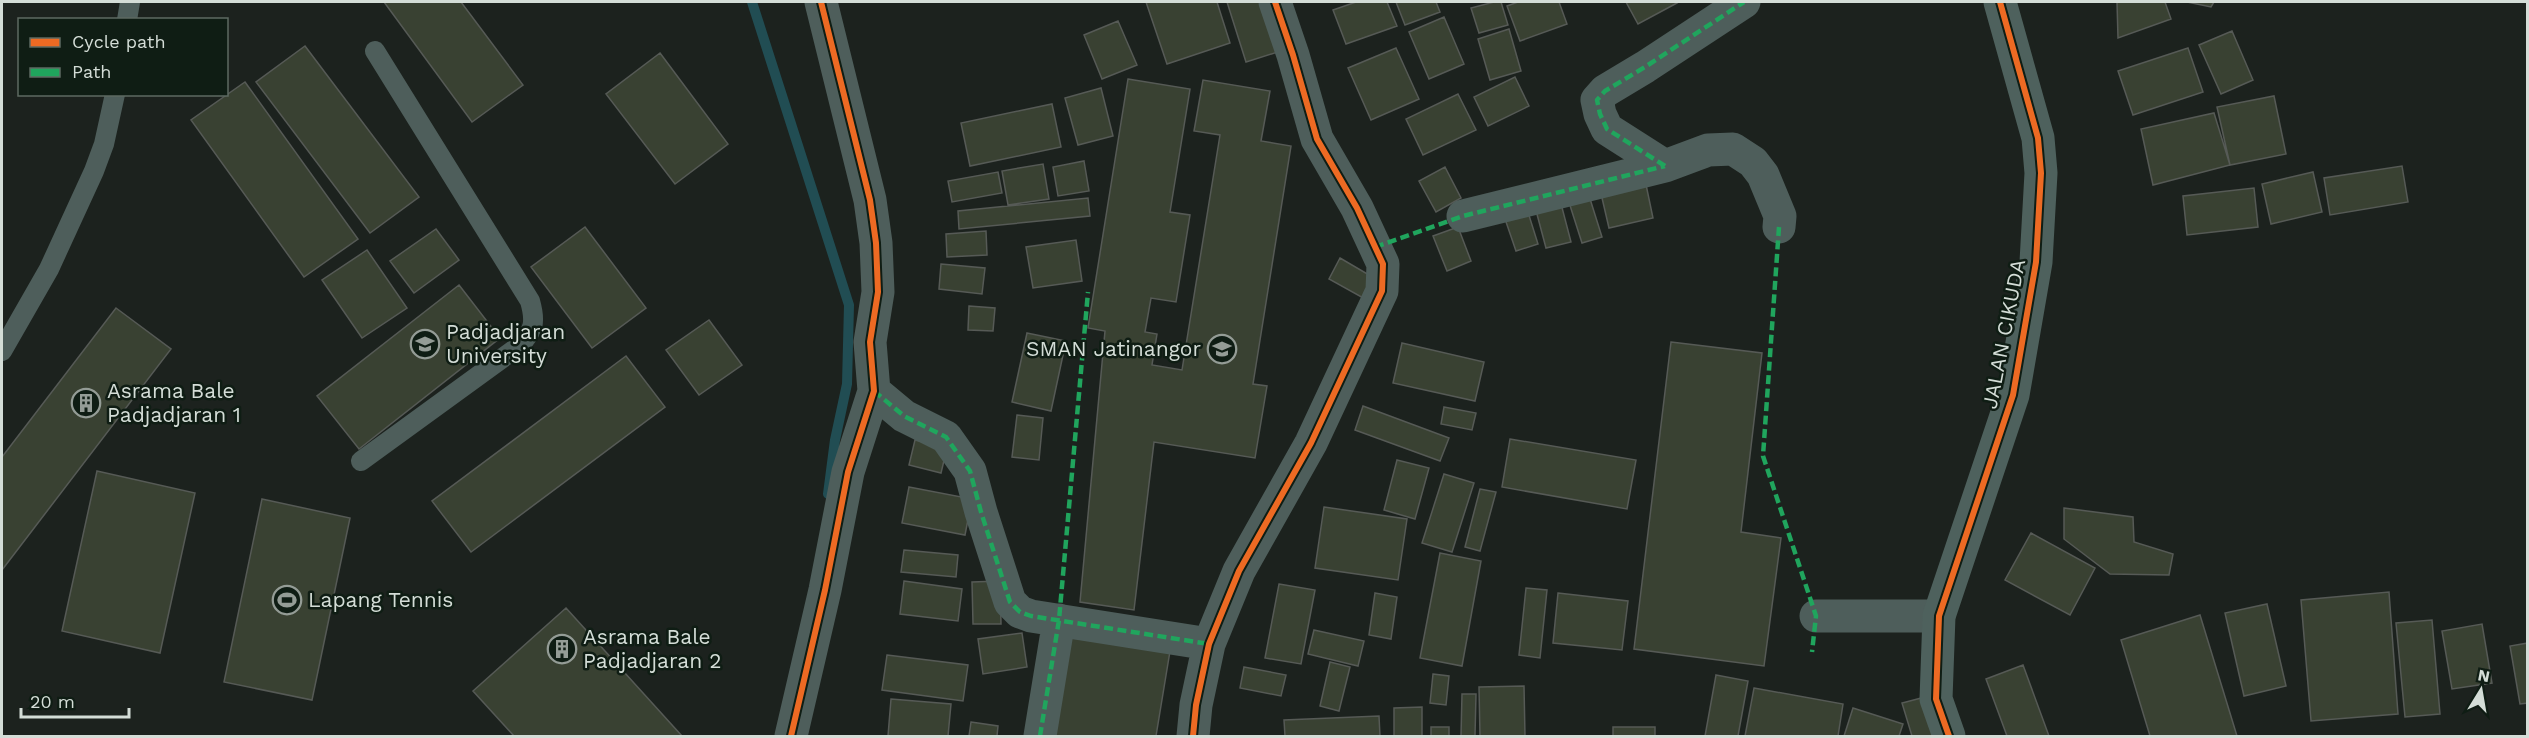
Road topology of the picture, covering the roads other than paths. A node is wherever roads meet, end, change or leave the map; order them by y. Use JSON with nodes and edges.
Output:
{"nodes":[{"id":1,"x":130,"y":2,"type":"edge"},
{"id":2,"x":821,"y":2,"type":"edge"},
{"id":3,"x":1275,"y":2,"type":"edge"},
{"id":4,"x":1744,"y":2,"type":"edge"},
{"id":5,"x":2000,"y":2,"type":"edge"},
{"id":6,"x":127,"y":18,"type":"edge"},
{"id":7,"x":375,"y":51,"type":"dead end"},
{"id":8,"x":114,"y":96,"type":"edge"},
{"id":9,"x":1665,"y":166,"type":"junction"},
{"id":10,"x":1462,"y":216,"type":"dead end"},
{"id":11,"x":1779,"y":227,"type":"dead end"},
{"id":12,"x":2,"y":351,"type":"edge"},
{"id":13,"x":874,"y":391,"type":"junction"},
{"id":14,"x":361,"y":461,"type":"dead end"},
{"id":15,"x":1816,"y":616,"type":"dead end"},
{"id":16,"x":1939,"y":616,"type":"junction"},
{"id":17,"x":1059,"y":620,"type":"junction"},
{"id":18,"x":1209,"y":644,"type":"junction"},
{"id":19,"x":791,"y":736,"type":"edge"},
{"id":20,"x":1040,"y":736,"type":"edge"},
{"id":21,"x":1193,"y":736,"type":"edge"},
{"id":22,"x":1949,"y":736,"type":"edge"}],
"edges":[{"from":1,"to":6,"type":"lane"},
{"from":2,"to":13,"type":"street"},
{"from":3,"to":18,"type":"street"},
{"from":4,"to":9,"type":"street"},
{"from":5,"to":16,"type":"street","name":"JALAN CIKUDA"},
{"from":7,"to":14,"type":"lane"},
{"from":8,"to":12,"type":"lane"},
{"from":9,"to":10,"type":"street"},
{"from":9,"to":11,"type":"street"},
{"from":13,"to":17,"type":"street"},
{"from":13,"to":19,"type":"street"},
{"from":15,"to":16,"type":"street"},
{"from":16,"to":22,"type":"street","name":"JALAN CIKUDA"},
{"from":17,"to":18,"type":"street"},
{"from":17,"to":20,"type":"street"},
{"from":18,"to":21,"type":"street"}]}
